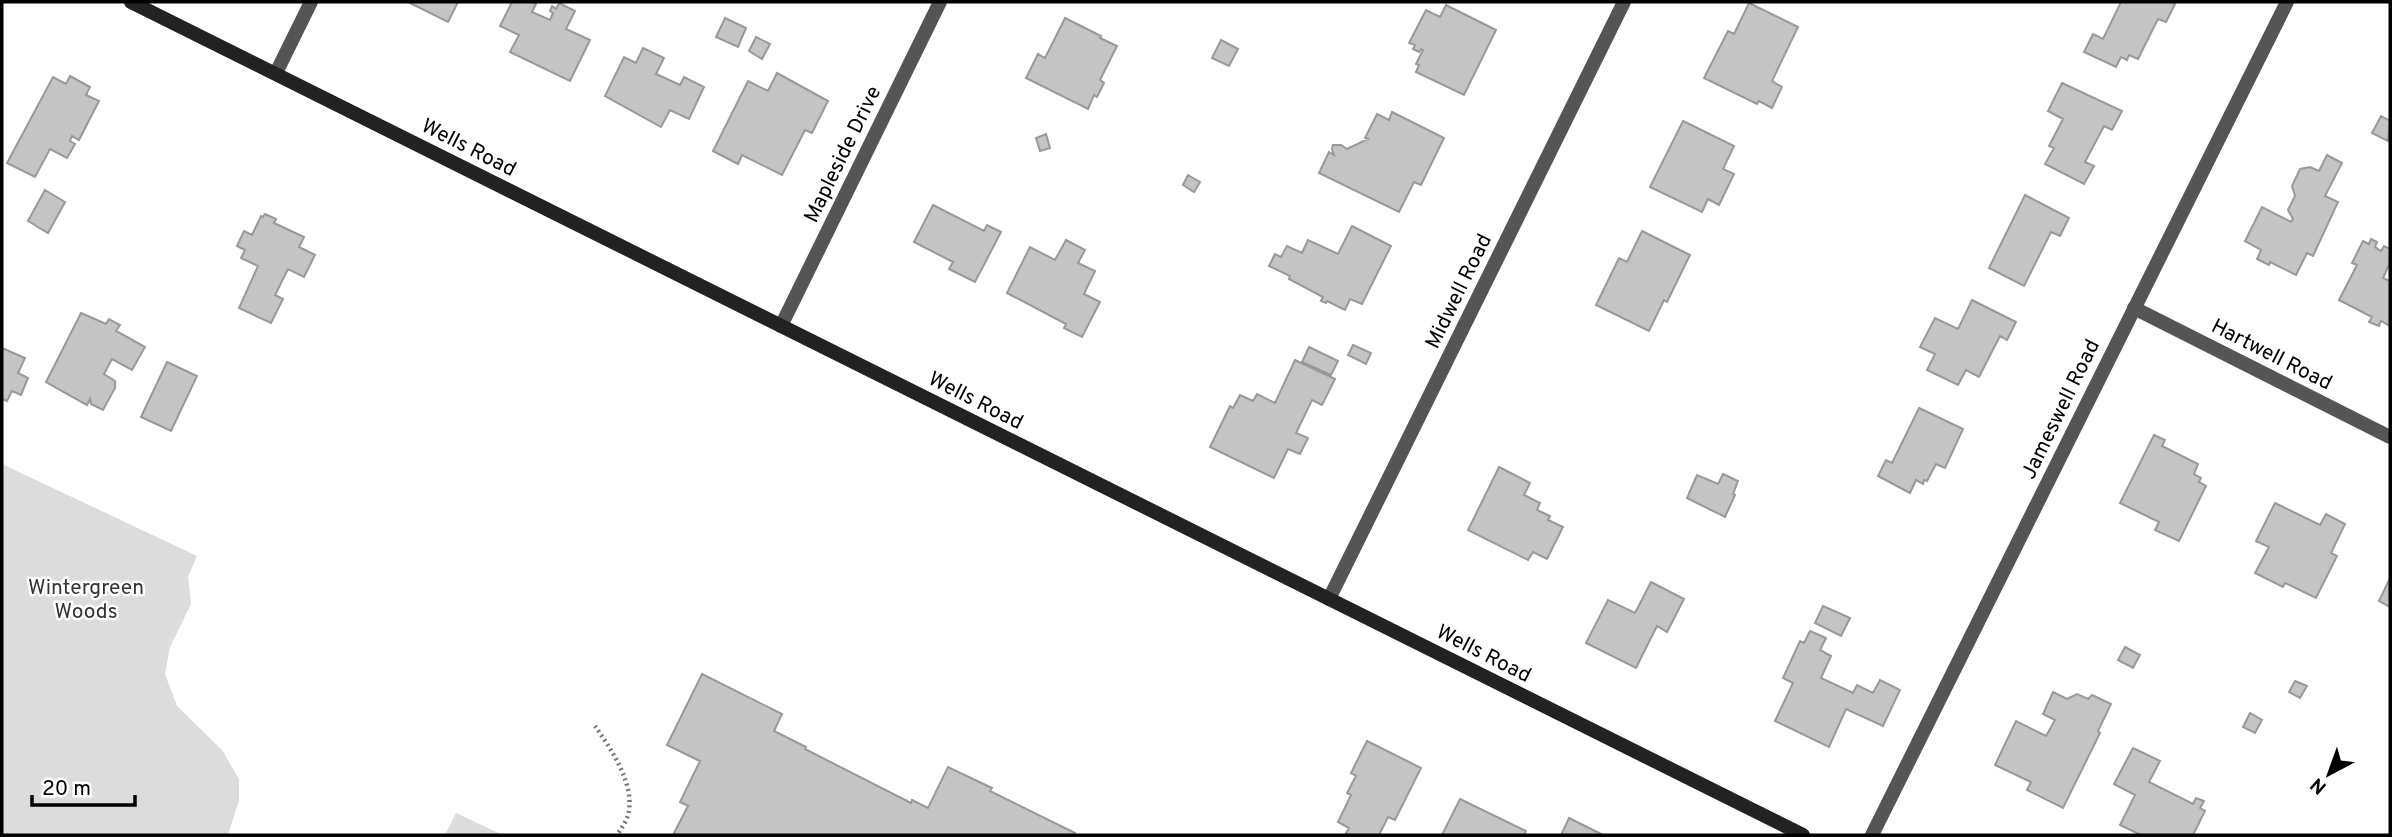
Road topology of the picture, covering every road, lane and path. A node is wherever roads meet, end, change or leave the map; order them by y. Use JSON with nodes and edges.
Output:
{"nodes":[{"id":1,"x":131,"y":2,"type":"edge"},
{"id":2,"x":310,"y":2,"type":"edge"},
{"id":3,"x":940,"y":2,"type":"edge"},
{"id":4,"x":1625,"y":2,"type":"edge"},
{"id":5,"x":2287,"y":2,"type":"edge"},
{"id":6,"x":276,"y":73,"type":"junction"},
{"id":7,"x":2134,"y":308,"type":"junction"},
{"id":8,"x":781,"y":326,"type":"junction"},
{"id":9,"x":2390,"y":437,"type":"edge"},
{"id":10,"x":1329,"y":599,"type":"junction"},
{"id":11,"x":595,"y":726,"type":"dead end"},
{"id":12,"x":618,"y":835,"type":"edge"},
{"id":13,"x":1802,"y":835,"type":"edge"},
{"id":14,"x":1872,"y":835,"type":"edge"}],
"edges":[{"from":1,"to":6,"type":"main road","name":"Wells Road"},
{"from":2,"to":6,"type":"street"},
{"from":3,"to":8,"type":"street","name":"Mapleside Drive"},
{"from":4,"to":10,"type":"street","name":"Midwell Road"},
{"from":5,"to":7,"type":"street","name":"Jameswell Road"},
{"from":6,"to":8,"type":"main road","name":"Wells Road"},
{"from":7,"to":9,"type":"street","name":"Hartwell Road"},
{"from":7,"to":14,"type":"street","name":"Jameswell Road"},
{"from":8,"to":10,"type":"main road","name":"Wells Road"},
{"from":10,"to":13,"type":"main road","name":"Wells Road"},
{"from":11,"to":12,"type":"path"}]}
